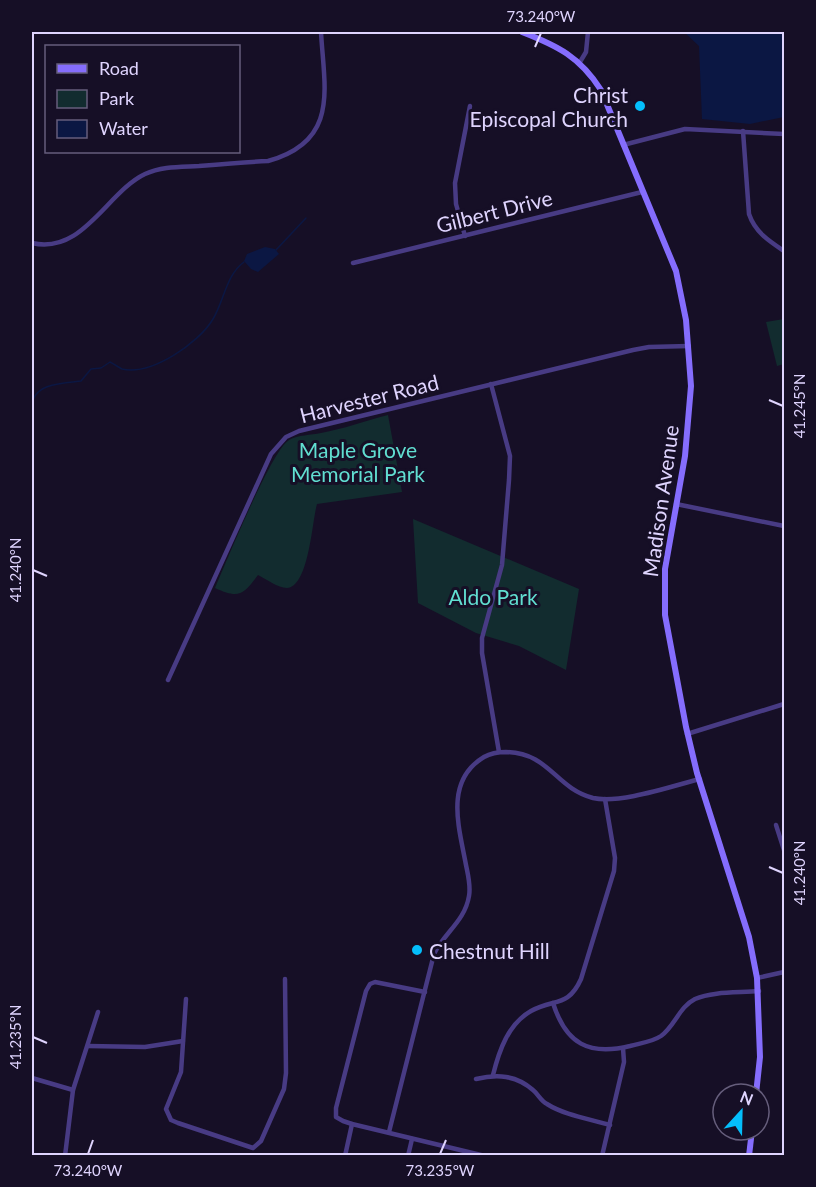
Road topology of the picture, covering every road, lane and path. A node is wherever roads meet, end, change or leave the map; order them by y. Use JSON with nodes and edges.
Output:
{"nodes":[{"id":1,"x":321,"y":32,"type":"edge"},
{"id":2,"x":522,"y":32,"type":"edge"},
{"id":3,"x":588,"y":32,"type":"edge"},
{"id":4,"x":580,"y":62,"type":"junction"},
{"id":5,"x":470,"y":106,"type":"dead end"},
{"id":6,"x":743,"y":131,"type":"junction"},
{"id":7,"x":784,"y":134,"type":"edge"},
{"id":8,"x":622,"y":145,"type":"junction"},
{"id":9,"x":642,"y":192,"type":"junction"},
{"id":10,"x":465,"y":236,"type":"junction"},
{"id":11,"x":32,"y":243,"type":"edge"},
{"id":12,"x":784,"y":251,"type":"edge"},
{"id":13,"x":353,"y":263,"type":"dead end"},
{"id":14,"x":689,"y":346,"type":"junction"},
{"id":15,"x":491,"y":384,"type":"junction"},
{"id":16,"x":676,"y":504,"type":"junction"},
{"id":17,"x":784,"y":526,"type":"edge"},
{"id":18,"x":168,"y":680,"type":"dead end"},
{"id":19,"x":784,"y":704,"type":"edge"},
{"id":20,"x":687,"y":734,"type":"junction"},
{"id":21,"x":499,"y":752,"type":"junction"},
{"id":22,"x":699,"y":779,"type":"junction"},
{"id":23,"x":605,"y":799,"type":"junction"},
{"id":24,"x":776,"y":825,"type":"dead end"},
{"id":25,"x":784,"y":850,"type":"edge"},
{"id":26,"x":784,"y":972,"type":"edge"},
{"id":27,"x":758,"y":978,"type":"junction"},
{"id":28,"x":285,"y":979,"type":"dead end"},
{"id":29,"x":759,"y":991,"type":"junction"},
{"id":30,"x":424,"y":992,"type":"junction"},
{"id":31,"x":186,"y":999,"type":"dead end"},
{"id":32,"x":553,"y":1004,"type":"junction"},
{"id":33,"x":98,"y":1012,"type":"dead end"},
{"id":34,"x":183,"y":1041,"type":"junction"},
{"id":35,"x":88,"y":1046,"type":"junction"},
{"id":36,"x":623,"y":1048,"type":"junction"},
{"id":37,"x":493,"y":1075,"type":"junction"},
{"id":38,"x":32,"y":1078,"type":"edge"},
{"id":39,"x":476,"y":1079,"type":"dead end"},
{"id":40,"x":757,"y":1082,"type":"edge"},
{"id":41,"x":73,"y":1090,"type":"junction"},
{"id":42,"x":352,"y":1124,"type":"junction"},
{"id":43,"x":610,"y":1125,"type":"junction"},
{"id":44,"x":389,"y":1131,"type":"junction"},
{"id":45,"x":412,"y":1139,"type":"junction"},
{"id":46,"x":65,"y":1155,"type":"edge"},
{"id":47,"x":345,"y":1155,"type":"edge"},
{"id":48,"x":408,"y":1155,"type":"edge"},
{"id":49,"x":485,"y":1155,"type":"edge"},
{"id":50,"x":602,"y":1155,"type":"edge"}],
"edges":[{"from":1,"to":11,"type":"street"},
{"from":2,"to":4,"type":"street","name":"Madison Avenue"},
{"from":3,"to":4,"type":"street"},
{"from":4,"to":8,"type":"street","name":"Madison Avenue"},
{"from":5,"to":10,"type":"street"},
{"from":6,"to":7,"type":"street"},
{"from":6,"to":8,"type":"street"},
{"from":6,"to":12,"type":"street"},
{"from":8,"to":9,"type":"street","name":"Madison Avenue"},
{"from":9,"to":10,"type":"street","name":"Gilbert Drive"},
{"from":9,"to":14,"type":"street","name":"Madison Avenue"},
{"from":10,"to":13,"type":"street","name":"Gilbert Drive"},
{"from":14,"to":15,"type":"street","name":"Harvester Road"},
{"from":14,"to":16,"type":"street","name":"Madison Avenue"},
{"from":15,"to":18,"type":"street","name":"Harvester Road"},
{"from":15,"to":21,"type":"street"},
{"from":16,"to":17,"type":"street"},
{"from":16,"to":20,"type":"street","name":"Madison Avenue"},
{"from":19,"to":20,"type":"street"},
{"from":20,"to":22,"type":"street","name":"Madison Avenue"},
{"from":21,"to":23,"type":"street"},
{"from":21,"to":30,"type":"street"},
{"from":22,"to":23,"type":"street"},
{"from":22,"to":27,"type":"street","name":"Madison Avenue"},
{"from":23,"to":32,"type":"street"},
{"from":24,"to":25,"type":"street"},
{"from":26,"to":27,"type":"street"},
{"from":27,"to":29,"type":"street","name":"Madison Avenue"},
{"from":28,"to":34,"type":"street"},
{"from":29,"to":36,"type":"street"},
{"from":29,"to":40,"type":"street","name":"Madison Avenue"},
{"from":30,"to":42,"type":"street"},
{"from":30,"to":44,"type":"street"},
{"from":31,"to":34,"type":"street"},
{"from":32,"to":36,"type":"street"},
{"from":32,"to":37,"type":"street"},
{"from":33,"to":35,"type":"street"},
{"from":34,"to":35,"type":"street"},
{"from":35,"to":41,"type":"street"},
{"from":36,"to":43,"type":"street"},
{"from":37,"to":39,"type":"street"},
{"from":37,"to":43,"type":"street"},
{"from":38,"to":41,"type":"street"},
{"from":41,"to":46,"type":"street"},
{"from":42,"to":44,"type":"street"},
{"from":42,"to":47,"type":"street"},
{"from":43,"to":50,"type":"street"},
{"from":44,"to":45,"type":"street"},
{"from":45,"to":48,"type":"street"},
{"from":45,"to":49,"type":"street"}]}
